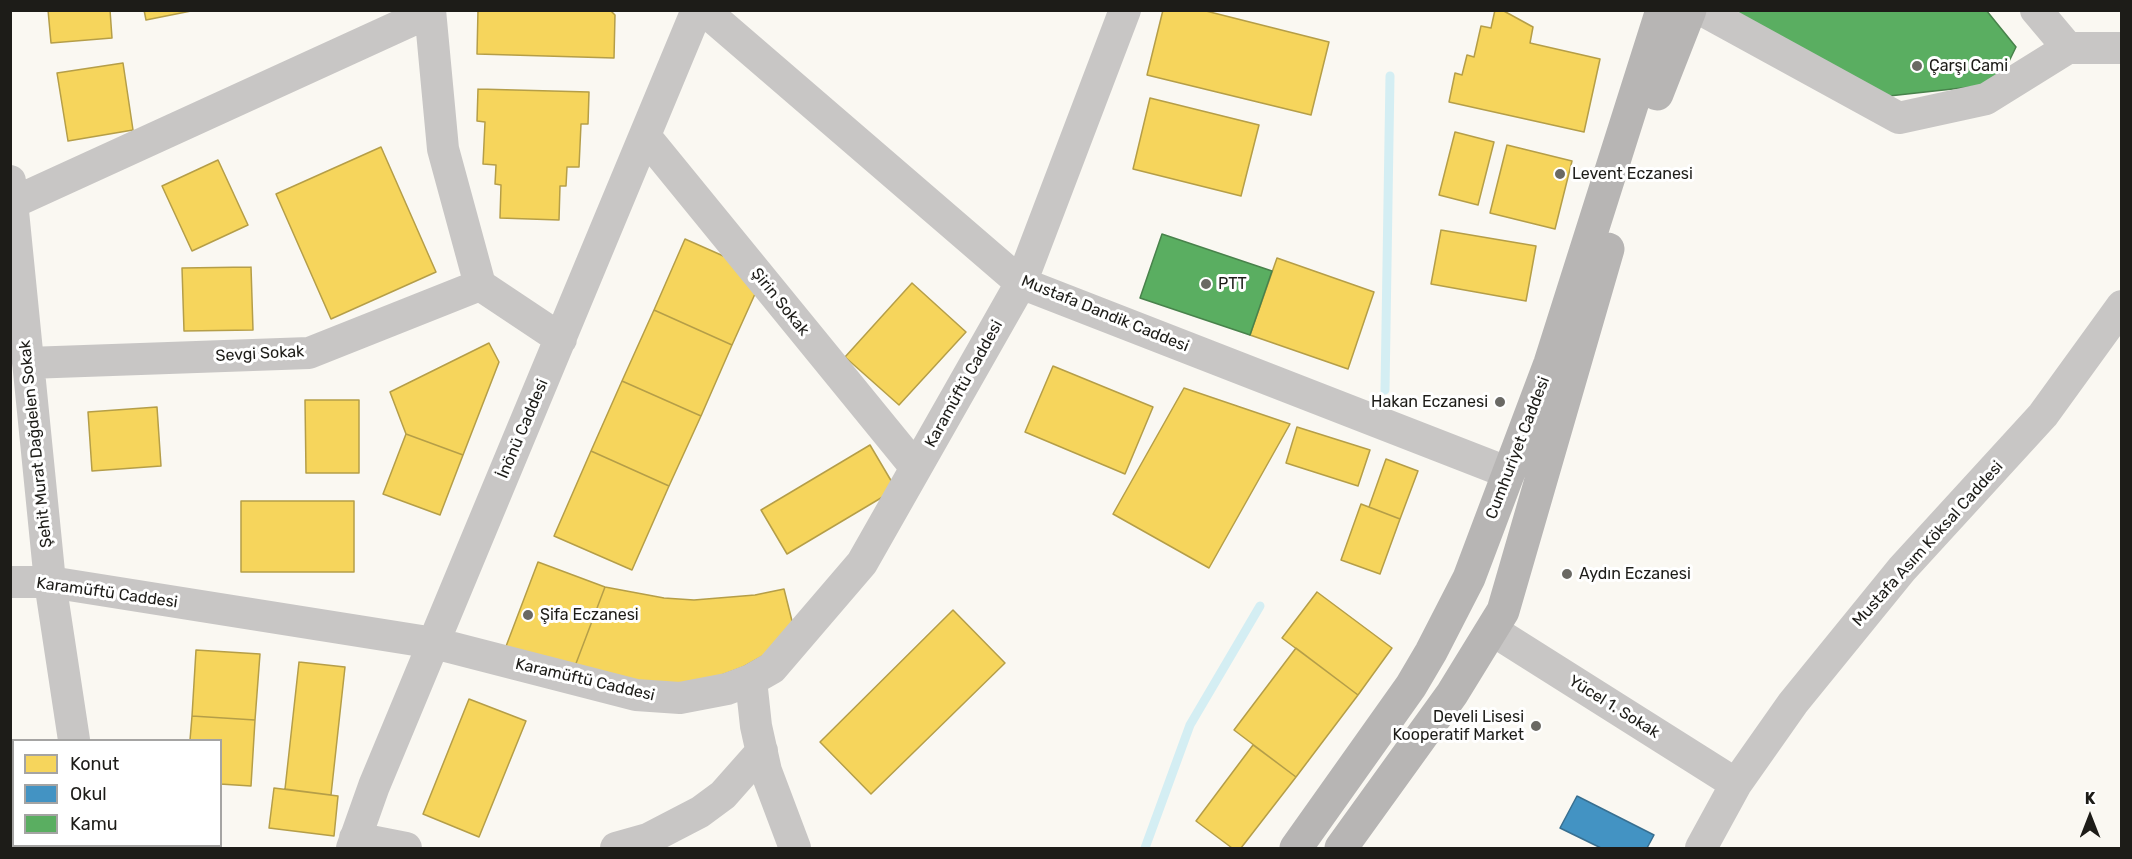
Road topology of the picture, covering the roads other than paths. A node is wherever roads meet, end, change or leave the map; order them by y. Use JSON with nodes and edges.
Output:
{"nodes":[{"id":1,"x":697,"y":10,"type":"edge"},
{"id":2,"x":704,"y":10,"type":"edge"},
{"id":3,"x":1125,"y":10,"type":"edge"},
{"id":4,"x":1662,"y":10,"type":"edge"},
{"id":5,"x":1690,"y":10,"type":"edge"},
{"id":6,"x":1702,"y":10,"type":"edge"},
{"id":7,"x":2036,"y":10,"type":"edge"},
{"id":8,"x":430,"y":11,"type":"edge"},
{"id":9,"x":2068,"y":48,"type":"junction"},
{"id":10,"x":2121,"y":48,"type":"edge"},
{"id":11,"x":645,"y":136,"type":"junction"},
{"id":12,"x":11,"y":196,"type":"edge"},
{"id":13,"x":1021,"y":283,"type":"junction"},
{"id":14,"x":480,"y":285,"type":"junction"},
{"id":15,"x":2119,"y":314,"type":"edge"},
{"id":16,"x":561,"y":339,"type":"junction"},
{"id":17,"x":28,"y":363,"type":"junction"},
{"id":18,"x":916,"y":468,"type":"junction"},
{"id":19,"x":1509,"y":473,"type":"junction"},
{"id":20,"x":10,"y":582,"type":"edge"},
{"id":21,"x":50,"y":582,"type":"junction"},
{"id":22,"x":1492,"y":630,"type":"junction"},
{"id":23,"x":434,"y":643,"type":"junction"},
{"id":24,"x":751,"y":680,"type":"junction"},
{"id":25,"x":74,"y":739,"type":"edge"},
{"id":26,"x":762,"y":751,"type":"junction"},
{"id":27,"x":1736,"y":784,"type":"junction"},
{"id":28,"x":354,"y":843,"type":"edge"},
{"id":29,"x":406,"y":849,"type":"edge"},
{"id":30,"x":616,"y":849,"type":"edge"},
{"id":31,"x":795,"y":849,"type":"edge"},
{"id":32,"x":1296,"y":849,"type":"edge"},
{"id":33,"x":1341,"y":849,"type":"edge"},
{"id":34,"x":1701,"y":849,"type":"edge"}],
"edges":[{"from":1,"to":11,"type":"street","name":"İnönü Caddesi"},
{"from":2,"to":13,"type":"street","name":"Mustafa Dandik Caddesi"},
{"from":3,"to":13,"type":"street","name":"Karamüftü Caddesi"},
{"from":4,"to":19,"type":"main road","name":"Cumhuriyet Caddesi"},
{"from":5,"to":22,"type":"main road","name":"Cumhuriyet Caddesi"},
{"from":6,"to":9,"type":"street"},
{"from":7,"to":9,"type":"street"},
{"from":8,"to":12,"type":"street"},
{"from":8,"to":14,"type":"street"},
{"from":9,"to":10,"type":"street"},
{"from":11,"to":16,"type":"street","name":"İnönü Caddesi"},
{"from":11,"to":18,"type":"street","name":"Şirin Sokak"},
{"from":12,"to":17,"type":"street","name":"Şehit Murat Dağdelen Sokak"},
{"from":13,"to":18,"type":"street","name":"Karamüftü Caddesi"},
{"from":13,"to":19,"type":"street","name":"Mustafa Dandik Caddesi"},
{"from":14,"to":16,"type":"street"},
{"from":14,"to":17,"type":"street","name":"Sevgi Sokak"},
{"from":15,"to":27,"type":"street","name":"Mustafa Asım Köksal Caddesi"},
{"from":16,"to":23,"type":"street","name":"İnönü Caddesi"},
{"from":17,"to":21,"type":"street","name":"Şehit Murat Dağdelen Sokak"},
{"from":18,"to":24,"type":"street","name":"Karamüftü Caddesi"},
{"from":19,"to":32,"type":"main road","name":"Cumhuriyet Caddesi"},
{"from":20,"to":21,"type":"street","name":"Karamüftü Caddesi"},
{"from":21,"to":23,"type":"street","name":"Karamüftü Caddesi"},
{"from":21,"to":25,"type":"street","name":"Şehit Murat Dağdelen Sokak"},
{"from":22,"to":27,"type":"street","name":"Yücel 1. Sokak"},
{"from":22,"to":33,"type":"main road","name":"Cumhuriyet Caddesi"},
{"from":23,"to":24,"type":"street","name":"Karamüftü Caddesi"},
{"from":23,"to":28,"type":"street","name":"İnönü Caddesi"},
{"from":24,"to":26,"type":"street"},
{"from":26,"to":30,"type":"street"},
{"from":26,"to":31,"type":"street"},
{"from":27,"to":34,"type":"street","name":"Mustafa Asım Köksal Caddesi"},
{"from":28,"to":29,"type":"street"}]}
